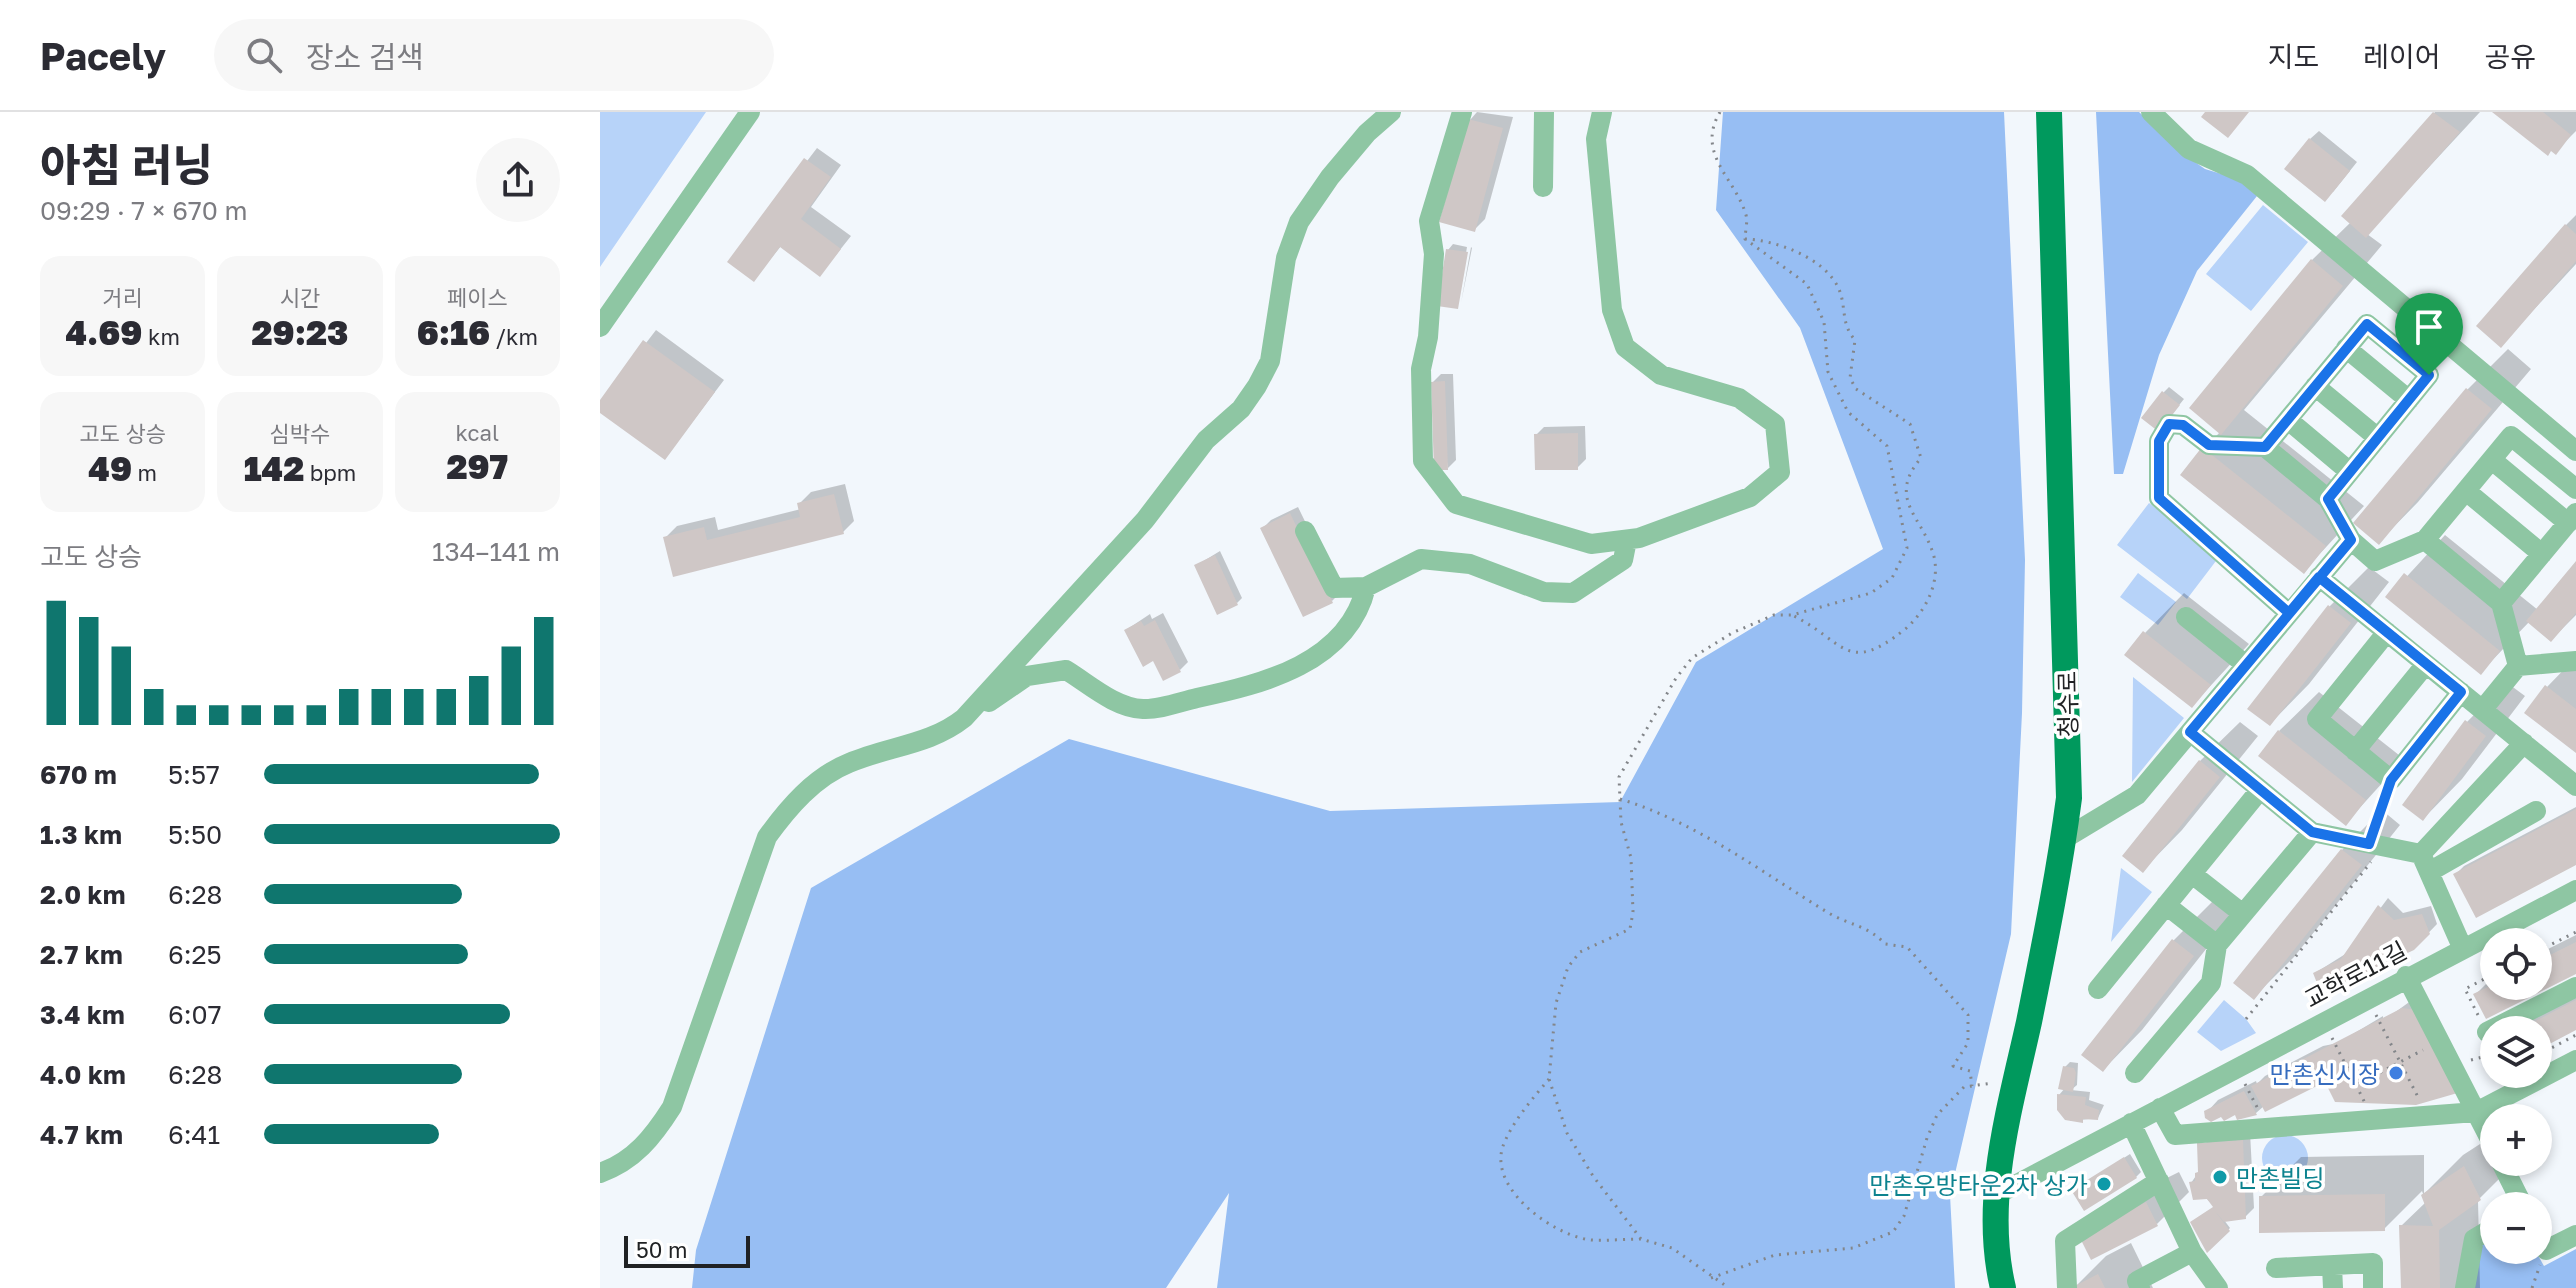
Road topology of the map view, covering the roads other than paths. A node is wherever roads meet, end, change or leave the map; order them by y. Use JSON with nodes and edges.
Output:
{"nodes":[{"id":1,"x":750,"y":112,"type":"edge"},
{"id":2,"x":1391,"y":112,"type":"edge"},
{"id":3,"x":1462,"y":112,"type":"edge"},
{"id":4,"x":1544,"y":112,"type":"edge"},
{"id":5,"x":1602,"y":112,"type":"edge"},
{"id":6,"x":2049,"y":112,"type":"edge"},
{"id":7,"x":2151,"y":112,"type":"edge"},
{"id":8,"x":1543,"y":187,"type":"dead end"},
{"id":9,"x":603,"y":316,"type":"edge"},
{"id":10,"x":2346,"y":348,"type":"junction"},
{"id":11,"x":2315,"y":386,"type":"junction"},
{"id":12,"x":2409,"y":400,"type":"junction"},
{"id":13,"x":2288,"y":420,"type":"junction"},
{"id":14,"x":2378,"y":438,"type":"junction"},
{"id":15,"x":2265,"y":447,"type":"junction"},
{"id":16,"x":2576,"y":451,"type":"edge"},
{"id":17,"x":2492,"y":460,"type":"junction"},
{"id":18,"x":2350,"y":472,"type":"junction"},
{"id":19,"x":2576,"y":489,"type":"edge"},
{"id":20,"x":2466,"y":491,"type":"junction"},
{"id":21,"x":2328,"y":499,"type":"junction"},
{"id":22,"x":2572,"y":518,"type":"edge"},
{"id":23,"x":1305,"y":531,"type":"dead end"},
{"id":24,"x":1627,"y":540,"type":"junction"},
{"id":25,"x":2351,"y":540,"type":"junction"},
{"id":26,"x":2425,"y":540,"type":"junction"},
{"id":27,"x":2542,"y":554,"type":"junction"},
{"id":28,"x":2319,"y":577,"type":"junction"},
{"id":29,"x":1366,"y":587,"type":"junction"},
{"id":30,"x":2501,"y":603,"type":"junction"},
{"id":31,"x":2289,"y":613,"type":"junction"},
{"id":32,"x":2186,"y":617,"type":"dead end"},
{"id":33,"x":2387,"y":632,"type":"junction"},
{"id":34,"x":2576,"y":661,"type":"edge"},
{"id":35,"x":2426,"y":664,"type":"junction"},
{"id":36,"x":2246,"y":665,"type":"junction"},
{"id":37,"x":2518,"y":666,"type":"junction"},
{"id":38,"x":2461,"y":692,"type":"junction"},
{"id":39,"x":979,"y":701,"type":"junction"},
{"id":40,"x":2483,"y":709,"type":"junction"},
{"id":41,"x":2190,"y":732,"type":"junction"},
{"id":42,"x":2524,"y":743,"type":"junction"},
{"id":43,"x":2355,"y":751,"type":"junction"},
{"id":44,"x":2576,"y":786,"type":"edge"},
{"id":45,"x":2260,"y":790,"type":"junction"},
{"id":46,"x":2536,"y":811,"type":"dead end"},
{"id":47,"x":2312,"y":832,"type":"junction"},
{"id":48,"x":2064,"y":839,"type":"junction"},
{"id":49,"x":2425,"y":863,"type":"junction"},
{"id":50,"x":2192,"y":874,"type":"junction"},
{"id":51,"x":2576,"y":890,"type":"edge"},
{"id":52,"x":2166,"y":905,"type":"junction"},
{"id":53,"x":2243,"y":914,"type":"junction"},
{"id":54,"x":2217,"y":945,"type":"junction"},
{"id":55,"x":2462,"y":947,"type":"junction"},
{"id":56,"x":2406,"y":976,"type":"junction"},
{"id":57,"x":2576,"y":987,"type":"edge"},
{"id":58,"x":2098,"y":989,"type":"dead end"},
{"id":59,"x":2519,"y":1016,"type":"edge"},
{"id":60,"x":2576,"y":1060,"type":"edge"},
{"id":61,"x":2135,"y":1073,"type":"dead end"},
{"id":62,"x":2160,"y":1108,"type":"junction"},
{"id":63,"x":2476,"y":1112,"type":"junction"},
{"id":64,"x":2480,"y":1120,"type":"edge"},
{"id":65,"x":2131,"y":1123,"type":"junction"},
{"id":66,"x":600,"y":1173,"type":"edge"},
{"id":67,"x":2159,"y":1181,"type":"junction"},
{"id":68,"x":1996,"y":1195,"type":"junction"},
{"id":69,"x":2480,"y":1235,"type":"edge"},
{"id":70,"x":2576,"y":1235,"type":"edge"},
{"id":71,"x":2552,"y":1241,"type":"edge"},
{"id":72,"x":2192,"y":1252,"type":"junction"},
{"id":73,"x":2332,"y":1266,"type":"junction"},
{"id":74,"x":2276,"y":1268,"type":"dead end"},
{"id":75,"x":2003,"y":1288,"type":"edge"},
{"id":76,"x":2067,"y":1288,"type":"edge"},
{"id":77,"x":2140,"y":1288,"type":"edge"},
{"id":78,"x":2218,"y":1288,"type":"edge"},
{"id":79,"x":2333,"y":1288,"type":"edge"},
{"id":80,"x":2373,"y":1288,"type":"edge"},
{"id":81,"x":2465,"y":1288,"type":"edge"}],
"edges":[{"from":1,"to":9,"type":"street"},
{"from":2,"to":39,"type":"street"},
{"from":3,"to":24,"type":"street"},
{"from":4,"to":8,"type":"street"},
{"from":5,"to":24,"type":"street"},
{"from":6,"to":48,"type":"main road","name":"청수로"},
{"from":7,"to":16,"type":"street"},
{"from":10,"to":11,"type":"street"},
{"from":10,"to":12,"type":"street"},
{"from":10,"to":12,"type":"street"},
{"from":11,"to":13,"type":"street"},
{"from":11,"to":14,"type":"street"},
{"from":12,"to":14,"type":"street"},
{"from":13,"to":15,"type":"street"},
{"from":13,"to":18,"type":"street"},
{"from":14,"to":18,"type":"street"},
{"from":15,"to":21,"type":"street"},
{"from":15,"to":31,"type":"street"},
{"from":17,"to":19,"type":"street"},
{"from":17,"to":20,"type":"street"},
{"from":17,"to":22,"type":"street"},
{"from":18,"to":21,"type":"street"},
{"from":20,"to":26,"type":"street"},
{"from":20,"to":27,"type":"street"},
{"from":21,"to":25,"type":"street"},
{"from":22,"to":27,"type":"street"},
{"from":23,"to":29,"type":"street"},
{"from":24,"to":29,"type":"street"},
{"from":25,"to":26,"type":"street"},
{"from":25,"to":28,"type":"street"},
{"from":26,"to":30,"type":"street"},
{"from":27,"to":30,"type":"street"},
{"from":28,"to":31,"type":"street"},
{"from":28,"to":33,"type":"street"},
{"from":29,"to":39,"type":"street"},
{"from":30,"to":37,"type":"street"},
{"from":31,"to":36,"type":"street"},
{"from":32,"to":36,"type":"street"},
{"from":33,"to":35,"type":"street"},
{"from":33,"to":43,"type":"street"},
{"from":34,"to":37,"type":"street"},
{"from":35,"to":38,"type":"street"},
{"from":35,"to":43,"type":"street"},
{"from":36,"to":41,"type":"street"},
{"from":37,"to":40,"type":"street"},
{"from":38,"to":40,"type":"street"},
{"from":38,"to":43,"type":"street"},
{"from":39,"to":66,"type":"street"},
{"from":40,"to":42,"type":"street"},
{"from":41,"to":45,"type":"street"},
{"from":41,"to":48,"type":"street"},
{"from":42,"to":44,"type":"street"},
{"from":42,"to":49,"type":"street"},
{"from":45,"to":47,"type":"street"},
{"from":45,"to":50,"type":"street"},
{"from":46,"to":49,"type":"street"},
{"from":47,"to":49,"type":"street"},
{"from":47,"to":53,"type":"street"},
{"from":48,"to":68,"type":"main road","name":"청수로"},
{"from":49,"to":55,"type":"street"},
{"from":50,"to":52,"type":"street"},
{"from":50,"to":53,"type":"street"},
{"from":51,"to":55,"type":"street","name":"교학로11길"},
{"from":52,"to":54,"type":"street"},
{"from":52,"to":58,"type":"street"},
{"from":53,"to":54,"type":"street"},
{"from":54,"to":61,"type":"street"},
{"from":55,"to":56,"type":"street","name":"교학로11길"},
{"from":56,"to":62,"type":"street","name":"교학로11길"},
{"from":56,"to":63,"type":"street"},
{"from":57,"to":59,"type":"street"},
{"from":60,"to":63,"type":"street"},
{"from":62,"to":63,"type":"street"},
{"from":62,"to":65,"type":"street","name":"교학로11길"},
{"from":63,"to":64,"type":"street"},
{"from":65,"to":67,"type":"street"},
{"from":65,"to":68,"type":"street","name":"교학로11길"},
{"from":67,"to":72,"type":"street"},
{"from":67,"to":76,"type":"street"},
{"from":68,"to":75,"type":"main road","name":"청수로"},
{"from":69,"to":81,"type":"street"},
{"from":70,"to":71,"type":"street"},
{"from":72,"to":77,"type":"street"},
{"from":72,"to":78,"type":"street"},
{"from":73,"to":74,"type":"street"},
{"from":73,"to":79,"type":"street"},
{"from":73,"to":80,"type":"street"}]}
